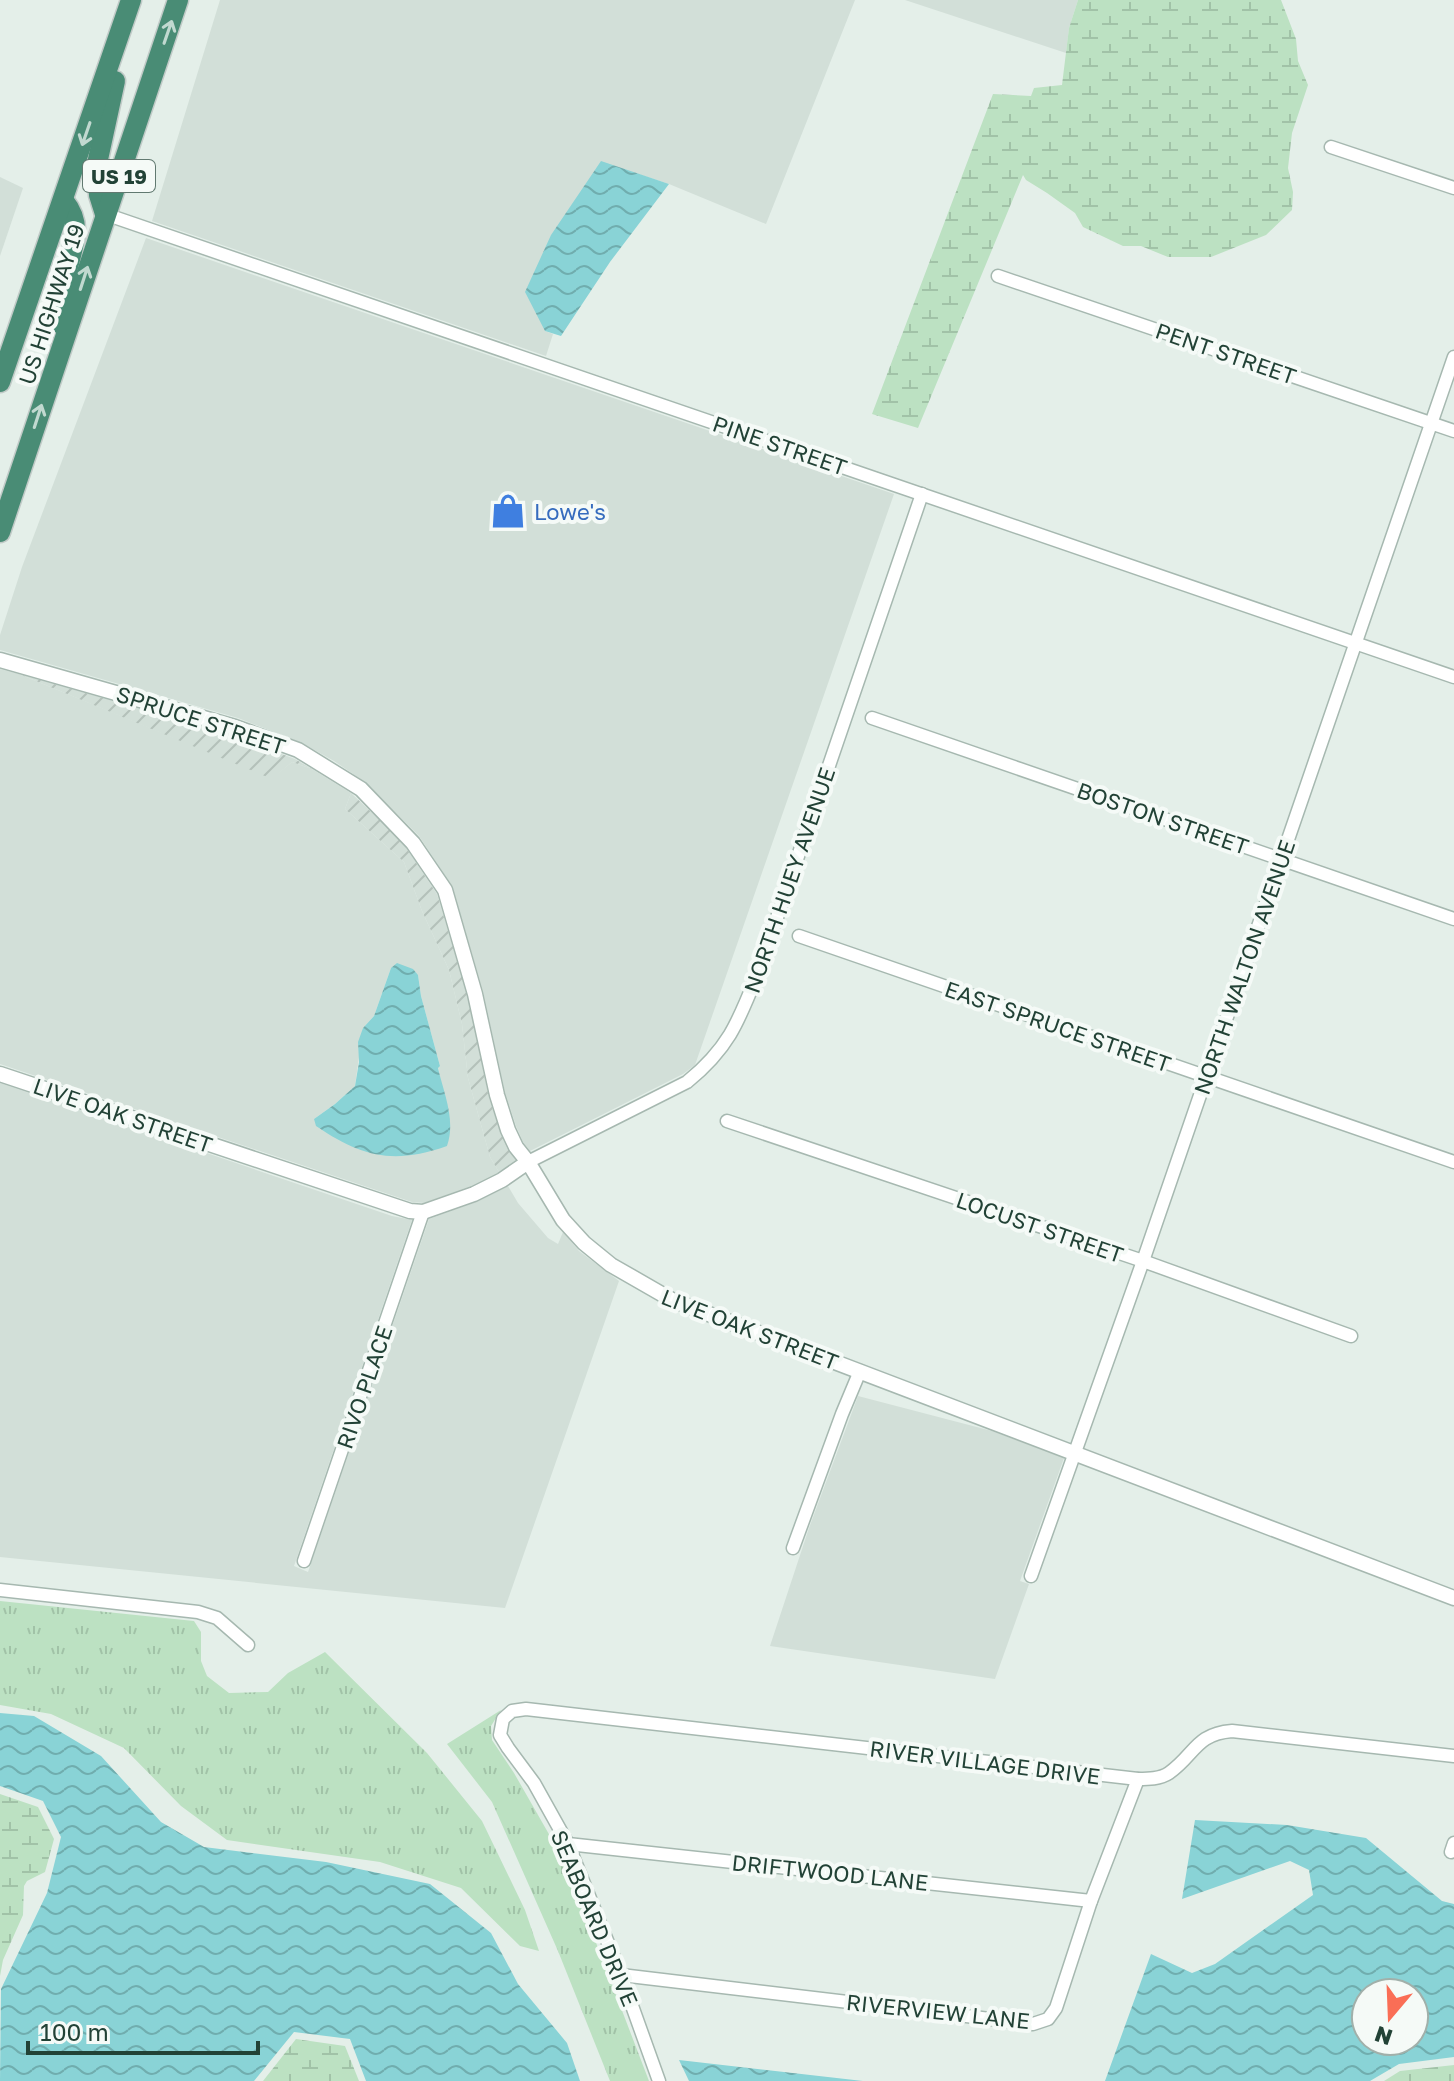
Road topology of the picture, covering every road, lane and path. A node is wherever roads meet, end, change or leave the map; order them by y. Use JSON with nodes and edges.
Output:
{"nodes":[{"id":1,"x":178,"y":0,"type":"edge"},
{"id":2,"x":130,"y":3,"type":"edge"},
{"id":3,"x":1331,"y":147,"type":"dead end"},
{"id":4,"x":1454,"y":188,"type":"edge"},
{"id":5,"x":64,"y":201,"type":"junction"},
{"id":6,"x":105,"y":214,"type":"junction"},
{"id":7,"x":998,"y":276,"type":"dead end"},
{"id":8,"x":60,"y":352,"type":"junction"},
{"id":9,"x":1454,"y":357,"type":"edge"},
{"id":10,"x":0,"y":382,"type":"edge"},
{"id":11,"x":1431,"y":423,"type":"junction"},
{"id":12,"x":1454,"y":431,"type":"edge"},
{"id":13,"x":922,"y":494,"type":"junction"},
{"id":14,"x":0,"y":532,"type":"edge"},
{"id":15,"x":1354,"y":642,"type":"junction"},
{"id":16,"x":0,"y":660,"type":"edge"},
{"id":17,"x":1454,"y":677,"type":"edge"},
{"id":18,"x":872,"y":718,"type":"dead end"},
{"id":19,"x":1281,"y":859,"type":"junction"},
{"id":20,"x":1454,"y":919,"type":"edge"},
{"id":21,"x":799,"y":936,"type":"dead end"},
{"id":22,"x":0,"y":1074,"type":"edge"},
{"id":23,"x":1206,"y":1077,"type":"junction"},
{"id":24,"x":727,"y":1121,"type":"dead end"},
{"id":25,"x":528,"y":1162,"type":"junction"},
{"id":26,"x":1454,"y":1162,"type":"edge"},
{"id":27,"x":423,"y":1212,"type":"junction"},
{"id":28,"x":1143,"y":1261,"type":"junction"},
{"id":29,"x":1351,"y":1336,"type":"dead end"},
{"id":30,"x":860,"y":1371,"type":"junction"},
{"id":31,"x":1075,"y":1452,"type":"junction"},
{"id":32,"x":793,"y":1548,"type":"dead end"},
{"id":33,"x":304,"y":1561,"type":"dead end"},
{"id":34,"x":1031,"y":1576,"type":"dead end"},
{"id":35,"x":0,"y":1590,"type":"edge"},
{"id":36,"x":1454,"y":1598,"type":"edge"},
{"id":37,"x":248,"y":1645,"type":"dead end"},
{"id":38,"x":503,"y":1719,"type":"joint"},
{"id":39,"x":1454,"y":1756,"type":"edge"},
{"id":40,"x":1138,"y":1779,"type":"junction"},
{"id":41,"x":568,"y":1844,"type":"junction"},
{"id":42,"x":1091,"y":1901,"type":"junction"},
{"id":43,"x":621,"y":1975,"type":"junction"},
{"id":44,"x":659,"y":2081,"type":"edge"}],
"edges":[{"from":6,"to":1,"type":"highway","name":"US HIGHWAY 19","number":"US 19","one_way":true},
{"from":2,"to":5,"type":"highway","name":"US HIGHWAY 19","number":"US 19","one_way":true},
{"from":2,"to":6,"type":"highway"},
{"from":3,"to":4,"type":"street"},
{"from":5,"to":8,"type":"highway"},
{"from":5,"to":10,"type":"highway","name":"US HIGHWAY 19","number":"US 19"},
{"from":8,"to":6,"type":"highway","name":"US HIGHWAY 19","number":"US 19","one_way":true},
{"from":6,"to":13,"type":"street","name":"PINE STREET"},
{"from":7,"to":11,"type":"street","name":"PENT STREET"},
{"from":14,"to":8,"type":"highway","name":"US HIGHWAY 19","number":"US 19","one_way":true},
{"from":9,"to":11,"type":"street","name":"NORTH WALTON AVENUE"},
{"from":11,"to":12,"type":"street","name":"PENT STREET"},
{"from":11,"to":15,"type":"street","name":"NORTH WALTON AVENUE"},
{"from":13,"to":15,"type":"street","name":"PINE STREET"},
{"from":13,"to":25,"type":"street","name":"NORTH HUEY AVENUE"},
{"from":15,"to":17,"type":"street","name":"PINE STREET"},
{"from":15,"to":19,"type":"street","name":"NORTH WALTON AVENUE"},
{"from":16,"to":25,"type":"street","name":"SPRUCE STREET"},
{"from":18,"to":19,"type":"street","name":"BOSTON STREET"},
{"from":19,"to":20,"type":"street","name":"BOSTON STREET"},
{"from":19,"to":23,"type":"street","name":"NORTH WALTON AVENUE"},
{"from":21,"to":23,"type":"street","name":"EAST SPRUCE STREET"},
{"from":22,"to":27,"type":"street","name":"LIVE OAK STREET"},
{"from":23,"to":26,"type":"street","name":"EAST SPRUCE STREET"},
{"from":23,"to":28,"type":"street","name":"NORTH WALTON AVENUE"},
{"from":24,"to":28,"type":"street","name":"LOCUST STREET"},
{"from":25,"to":27,"type":"street"},
{"from":25,"to":30,"type":"street","name":"LIVE OAK STREET"},
{"from":27,"to":33,"type":"street","name":"RIVO PLACE"},
{"from":28,"to":29,"type":"street","name":"LOCUST STREET"},
{"from":28,"to":31,"type":"street","name":"NORTH WALTON AVENUE"},
{"from":30,"to":31,"type":"street","name":"LIVE OAK STREET"},
{"from":30,"to":32,"type":"street"},
{"from":31,"to":34,"type":"street","name":"NORTH WALTON AVENUE"},
{"from":31,"to":36,"type":"street","name":"LIVE OAK STREET"},
{"from":35,"to":37,"type":"street"},
{"from":38,"to":40,"type":"street","name":"RIVER VILLAGE DRIVE"},
{"from":38,"to":41,"type":"street","name":"SEABOARD DRIVE"},
{"from":39,"to":40,"type":"street","name":"RIVER VILLAGE DRIVE"},
{"from":40,"to":42,"type":"street","name":"RIVERVIEW LANE"},
{"from":41,"to":42,"type":"street","name":"DRIFTWOOD LANE"},
{"from":41,"to":43,"type":"street","name":"SEABOARD DRIVE"},
{"from":42,"to":43,"type":"street","name":"RIVERVIEW LANE"},
{"from":43,"to":44,"type":"street","name":"SEABOARD DRIVE"}]}
